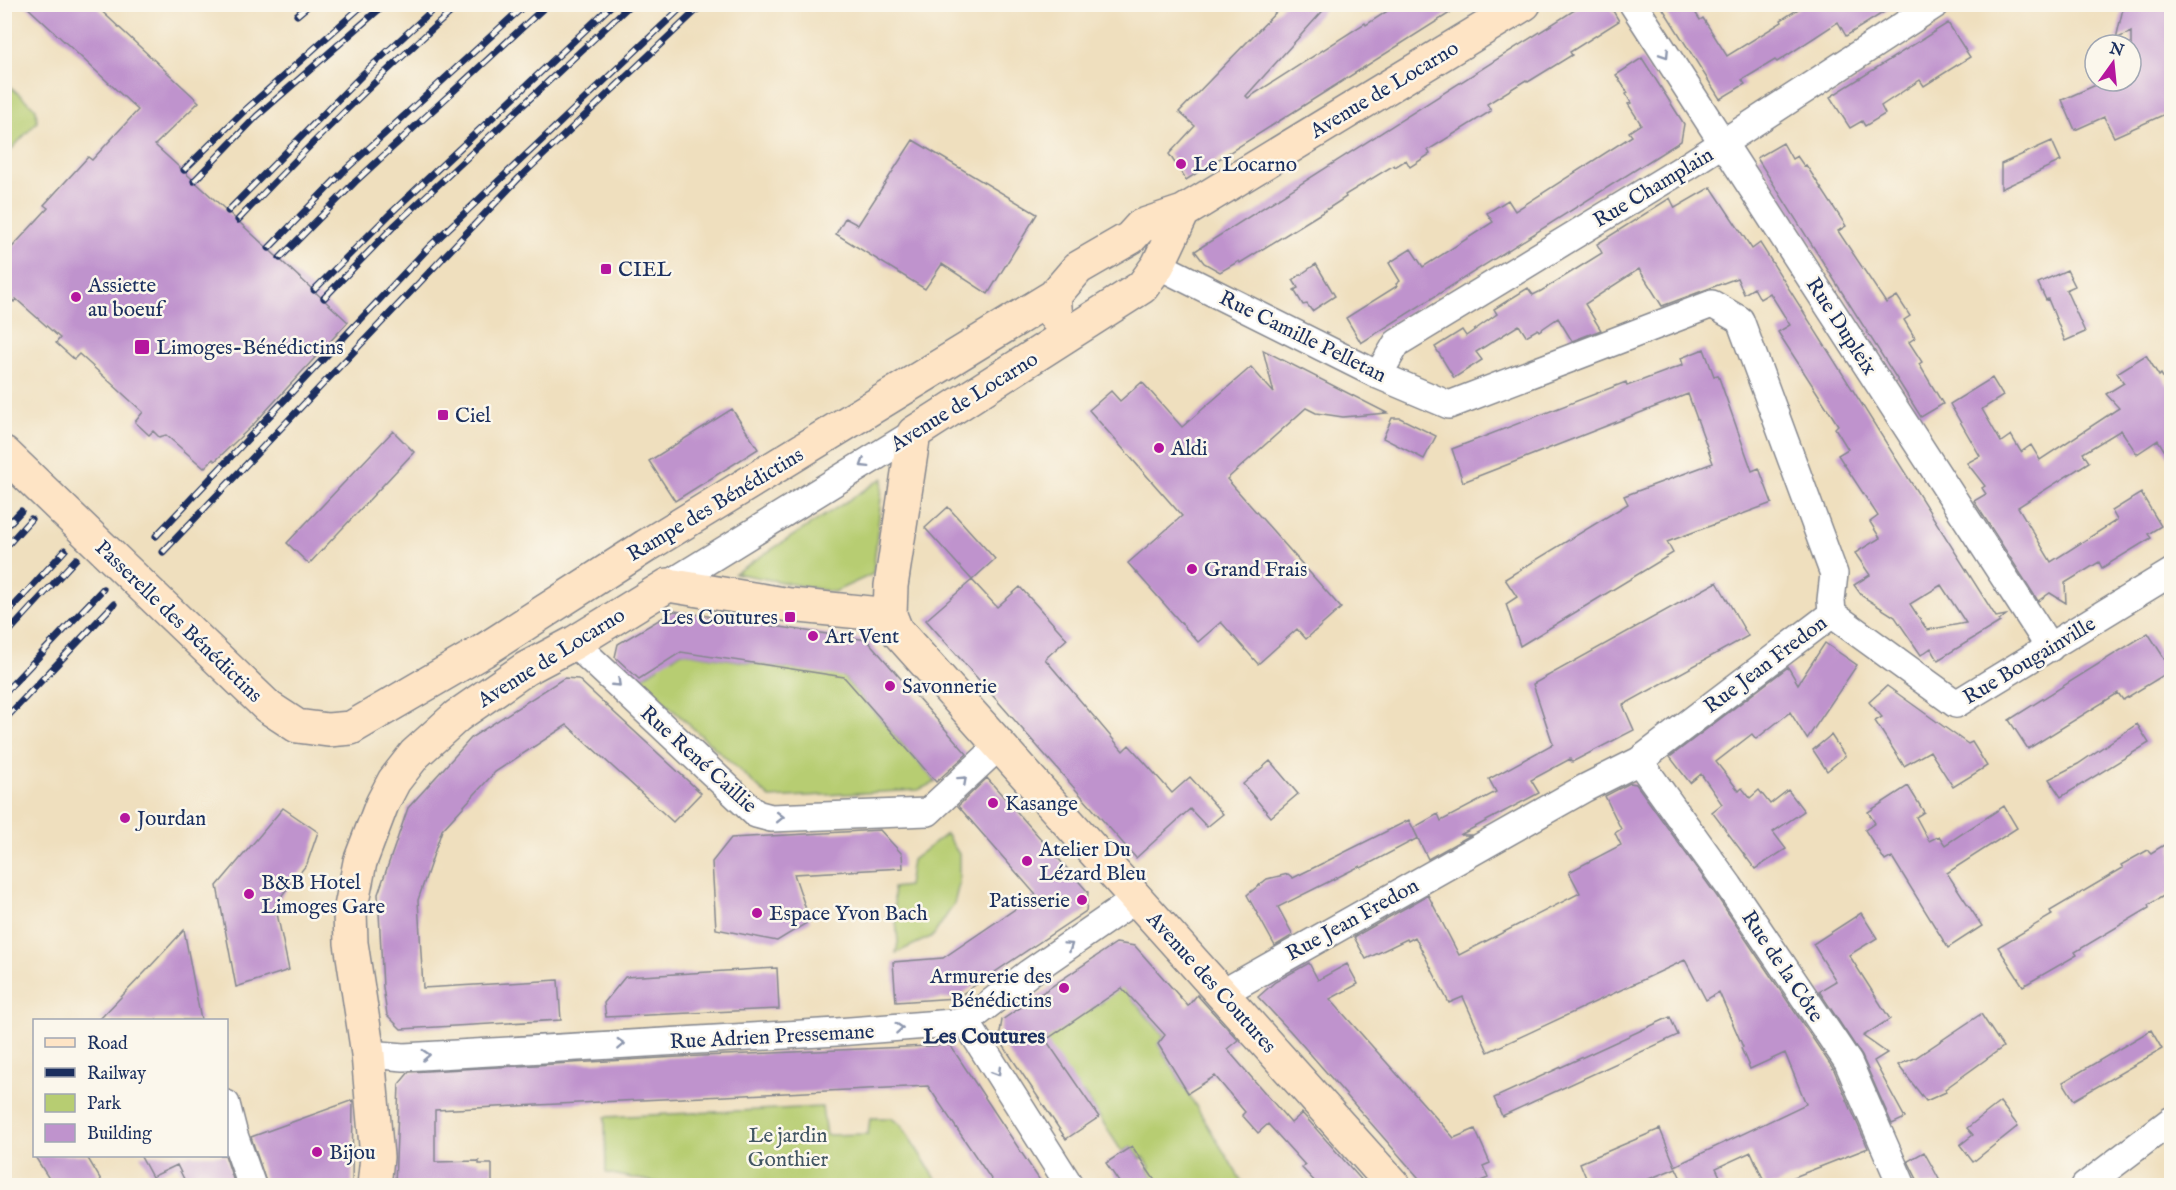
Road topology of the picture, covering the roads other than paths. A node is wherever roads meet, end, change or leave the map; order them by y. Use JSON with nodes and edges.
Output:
{"nodes":[{"id":1,"x":1524,"y":4,"type":"edge"},
{"id":2,"x":1633,"y":4,"type":"edge"},
{"id":3,"x":1936,"y":4,"type":"edge"},
{"id":4,"x":1724,"y":144,"type":"junction"},
{"id":5,"x":1183,"y":212,"type":"junction"},
{"id":6,"x":1130,"y":238,"type":"junction"},
{"id":7,"x":1158,"y":265,"type":"junction"},
{"id":8,"x":1054,"y":296,"type":"junction"},
{"id":9,"x":1074,"y":332,"type":"junction"},
{"id":10,"x":1378,"y":375,"type":"junction"},
{"id":11,"x":1449,"y":405,"type":"joint"},
{"id":12,"x":914,"y":433,"type":"junction"},
{"id":13,"x":4,"y":453,"type":"edge"},
{"id":14,"x":2172,"y":572,"type":"edge"},
{"id":15,"x":668,"y":585,"type":"junction"},
{"id":16,"x":1832,"y":614,"type":"junction"},
{"id":17,"x":890,"y":615,"type":"junction"},
{"id":18,"x":574,"y":643,"type":"junction"},
{"id":19,"x":2050,"y":648,"type":"junction"},
{"id":20,"x":377,"y":714,"type":"joint"},
{"id":21,"x":1000,"y":745,"type":"junction"},
{"id":22,"x":1639,"y":761,"type":"junction"},
{"id":23,"x":1136,"y":899,"type":"junction"},
{"id":24,"x":1221,"y":994,"type":"junction"},
{"id":25,"x":966,"y":1022,"type":"junction"},
{"id":26,"x":368,"y":1054,"type":"junction"},
{"id":27,"x":228,"y":1112,"type":"edge"},
{"id":28,"x":2172,"y":1120,"type":"edge"},
{"id":29,"x":252,"y":1185,"type":"edge"},
{"id":30,"x":374,"y":1185,"type":"edge"},
{"id":31,"x":1070,"y":1185,"type":"edge"},
{"id":32,"x":1394,"y":1185,"type":"edge"},
{"id":33,"x":1902,"y":1185,"type":"edge"},
{"id":34,"x":2085,"y":1185,"type":"edge"}],
"edges":[{"from":1,"to":5,"type":"street","name":"Avenue de Locarno"},
{"from":2,"to":4,"type":"street","name":"Rue Dupleix","one_way":true},
{"from":3,"to":4,"type":"street","name":"Rue Champlain"},
{"from":4,"to":10,"type":"street","name":"Rue Champlain"},
{"from":4,"to":19,"type":"street","name":"Rue Dupleix"},
{"from":5,"to":6,"type":"street","name":"Avenue de Locarno"},
{"from":5,"to":7,"type":"street","name":"Avenue de Locarno"},
{"from":6,"to":7,"type":"street"},
{"from":6,"to":8,"type":"street","name":"Rampe des Bénédictins"},
{"from":7,"to":9,"type":"street","name":"Avenue de Locarno"},
{"from":7,"to":10,"type":"street","name":"Rue Camille Pelletan"},
{"from":8,"to":9,"type":"street"},
{"from":8,"to":20,"type":"street","name":"Rampe des Bénédictins"},
{"from":9,"to":12,"type":"street","name":"Avenue de Locarno"},
{"from":10,"to":11,"type":"street","name":"Rue Camille Pelletan"},
{"from":11,"to":16,"type":"street","name":"Rue Jean Fredon"},
{"from":12,"to":15,"type":"street","name":"Avenue de Locarno","one_way":true},
{"from":12,"to":17,"type":"street"},
{"from":13,"to":20,"type":"street","name":"Passerelle des Bénédictins"},
{"from":14,"to":19,"type":"street","name":"Rue Bougainville"},
{"from":15,"to":17,"type":"street"},
{"from":15,"to":18,"type":"street","name":"Avenue de Locarno"},
{"from":16,"to":19,"type":"street","name":"Rue Bougainville"},
{"from":16,"to":22,"type":"street","name":"Rue Jean Fredon"},
{"from":17,"to":21,"type":"street","name":"Avenue des Coutures"},
{"from":18,"to":21,"type":"street","name":"Rue René Caillie","one_way":true},
{"from":18,"to":26,"type":"street","name":"Avenue de Locarno"},
{"from":21,"to":23,"type":"street","name":"Avenue des Coutures"},
{"from":22,"to":24,"type":"street","name":"Rue Jean Fredon"},
{"from":22,"to":33,"type":"street","name":"Rue de la Côte"},
{"from":23,"to":24,"type":"street","name":"Avenue des Coutures"},
{"from":25,"to":23,"type":"street","one_way":true},
{"from":24,"to":32,"type":"street","name":"Avenue des Coutures"},
{"from":26,"to":25,"type":"street","name":"Rue Adrien Pressemane","one_way":true},
{"from":25,"to":31,"type":"street","one_way":true},
{"from":26,"to":30,"type":"street","name":"Avenue de Locarno"},
{"from":27,"to":29,"type":"street"},
{"from":28,"to":34,"type":"street"}]}
